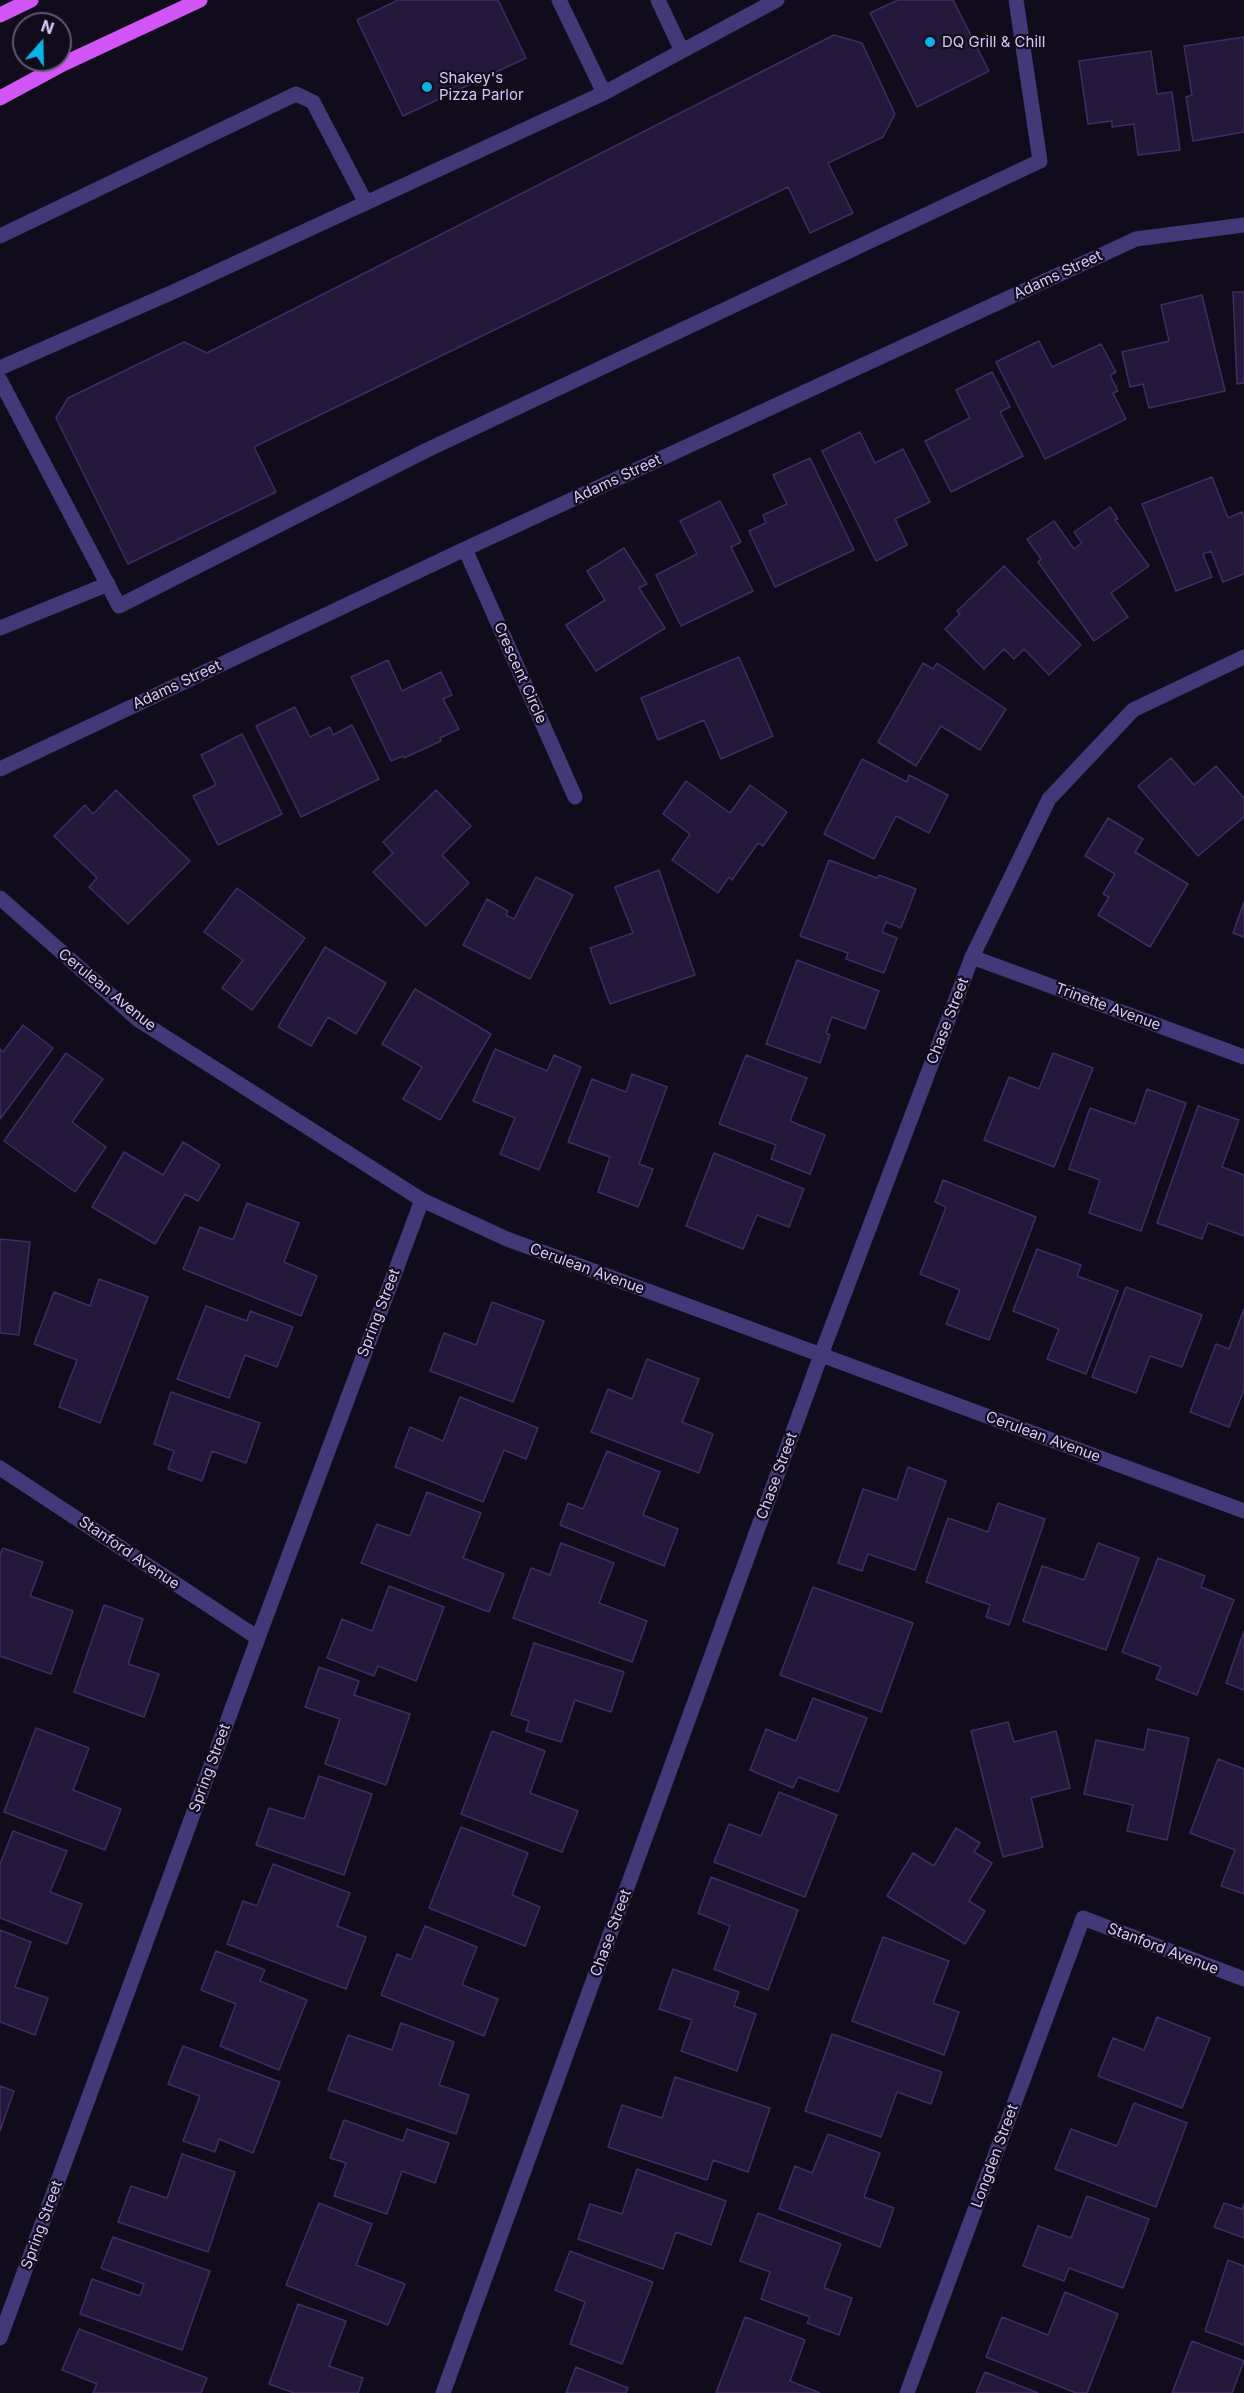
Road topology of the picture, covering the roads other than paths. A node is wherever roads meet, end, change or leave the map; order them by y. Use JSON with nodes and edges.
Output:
{"nodes":[{"id":1,"x":30,"y":0,"type":"edge"},
{"id":2,"x":200,"y":0,"type":"edge"},
{"id":3,"x":559,"y":0,"type":"edge"},
{"id":4,"x":658,"y":0,"type":"edge"},
{"id":5,"x":777,"y":0,"type":"edge"},
{"id":6,"x":1016,"y":0,"type":"edge"},
{"id":7,"x":0,"y":15,"type":"edge"},
{"id":8,"x":682,"y":51,"type":"junction"},
{"id":9,"x":604,"y":93,"type":"junction"},
{"id":10,"x":0,"y":98,"type":"edge"},
{"id":11,"x":366,"y":203,"type":"junction"},
{"id":12,"x":1244,"y":225,"type":"edge"},
{"id":13,"x":0,"y":236,"type":"edge"},
{"id":14,"x":0,"y":368,"type":"edge"},
{"id":15,"x":0,"y":380,"type":"edge"},
{"id":16,"x":465,"y":549,"type":"junction"},
{"id":17,"x":108,"y":584,"type":"junction"},
{"id":18,"x":0,"y":628,"type":"edge"},
{"id":19,"x":1244,"y":657,"type":"edge"},
{"id":20,"x":0,"y":769,"type":"edge"},
{"id":21,"x":575,"y":797,"type":"dead end"},
{"id":22,"x":0,"y":898,"type":"edge"},
{"id":23,"x":972,"y":957,"type":"junction"},
{"id":24,"x":1244,"y":1057,"type":"edge"},
{"id":25,"x":422,"y":1200,"type":"junction"},
{"id":26,"x":821,"y":1355,"type":"junction"},
{"id":27,"x":0,"y":1468,"type":"edge"},
{"id":28,"x":1244,"y":1511,"type":"edge"},
{"id":29,"x":258,"y":1638,"type":"junction"},
{"id":30,"x":1083,"y":1918,"type":"joint"},
{"id":31,"x":1244,"y":1979,"type":"edge"},
{"id":32,"x":0,"y":2338,"type":"edge"},
{"id":33,"x":443,"y":2393,"type":"edge"},
{"id":34,"x":907,"y":2393,"type":"edge"}],
"edges":[{"from":1,"to":7,"type":"main road"},
{"from":2,"to":10,"type":"main road"},
{"from":3,"to":9,"type":"street"},
{"from":4,"to":8,"type":"street"},
{"from":5,"to":8,"type":"street"},
{"from":6,"to":17,"type":"street"},
{"from":8,"to":9,"type":"street"},
{"from":9,"to":11,"type":"street"},
{"from":11,"to":13,"type":"street"},
{"from":11,"to":14,"type":"street"},
{"from":12,"to":16,"type":"street","name":"Adams Street"},
{"from":15,"to":17,"type":"street"},
{"from":16,"to":20,"type":"street","name":"Adams Street"},
{"from":16,"to":21,"type":"street","name":"Crescent Circle"},
{"from":17,"to":18,"type":"street"},
{"from":19,"to":23,"type":"street","name":"Chase Street"},
{"from":22,"to":25,"type":"street","name":"Cerulean Avenue"},
{"from":23,"to":24,"type":"street","name":"Trinette Avenue"},
{"from":23,"to":26,"type":"street","name":"Chase Street"},
{"from":25,"to":26,"type":"street","name":"Cerulean Avenue"},
{"from":25,"to":29,"type":"street","name":"Spring Street"},
{"from":26,"to":28,"type":"street","name":"Cerulean Avenue"},
{"from":26,"to":33,"type":"street","name":"Chase Street"},
{"from":27,"to":29,"type":"street","name":"Stanford Avenue"},
{"from":29,"to":32,"type":"street","name":"Spring Street"},
{"from":30,"to":31,"type":"street","name":"Stanford Avenue"},
{"from":30,"to":34,"type":"street","name":"Longden Street"}]}
